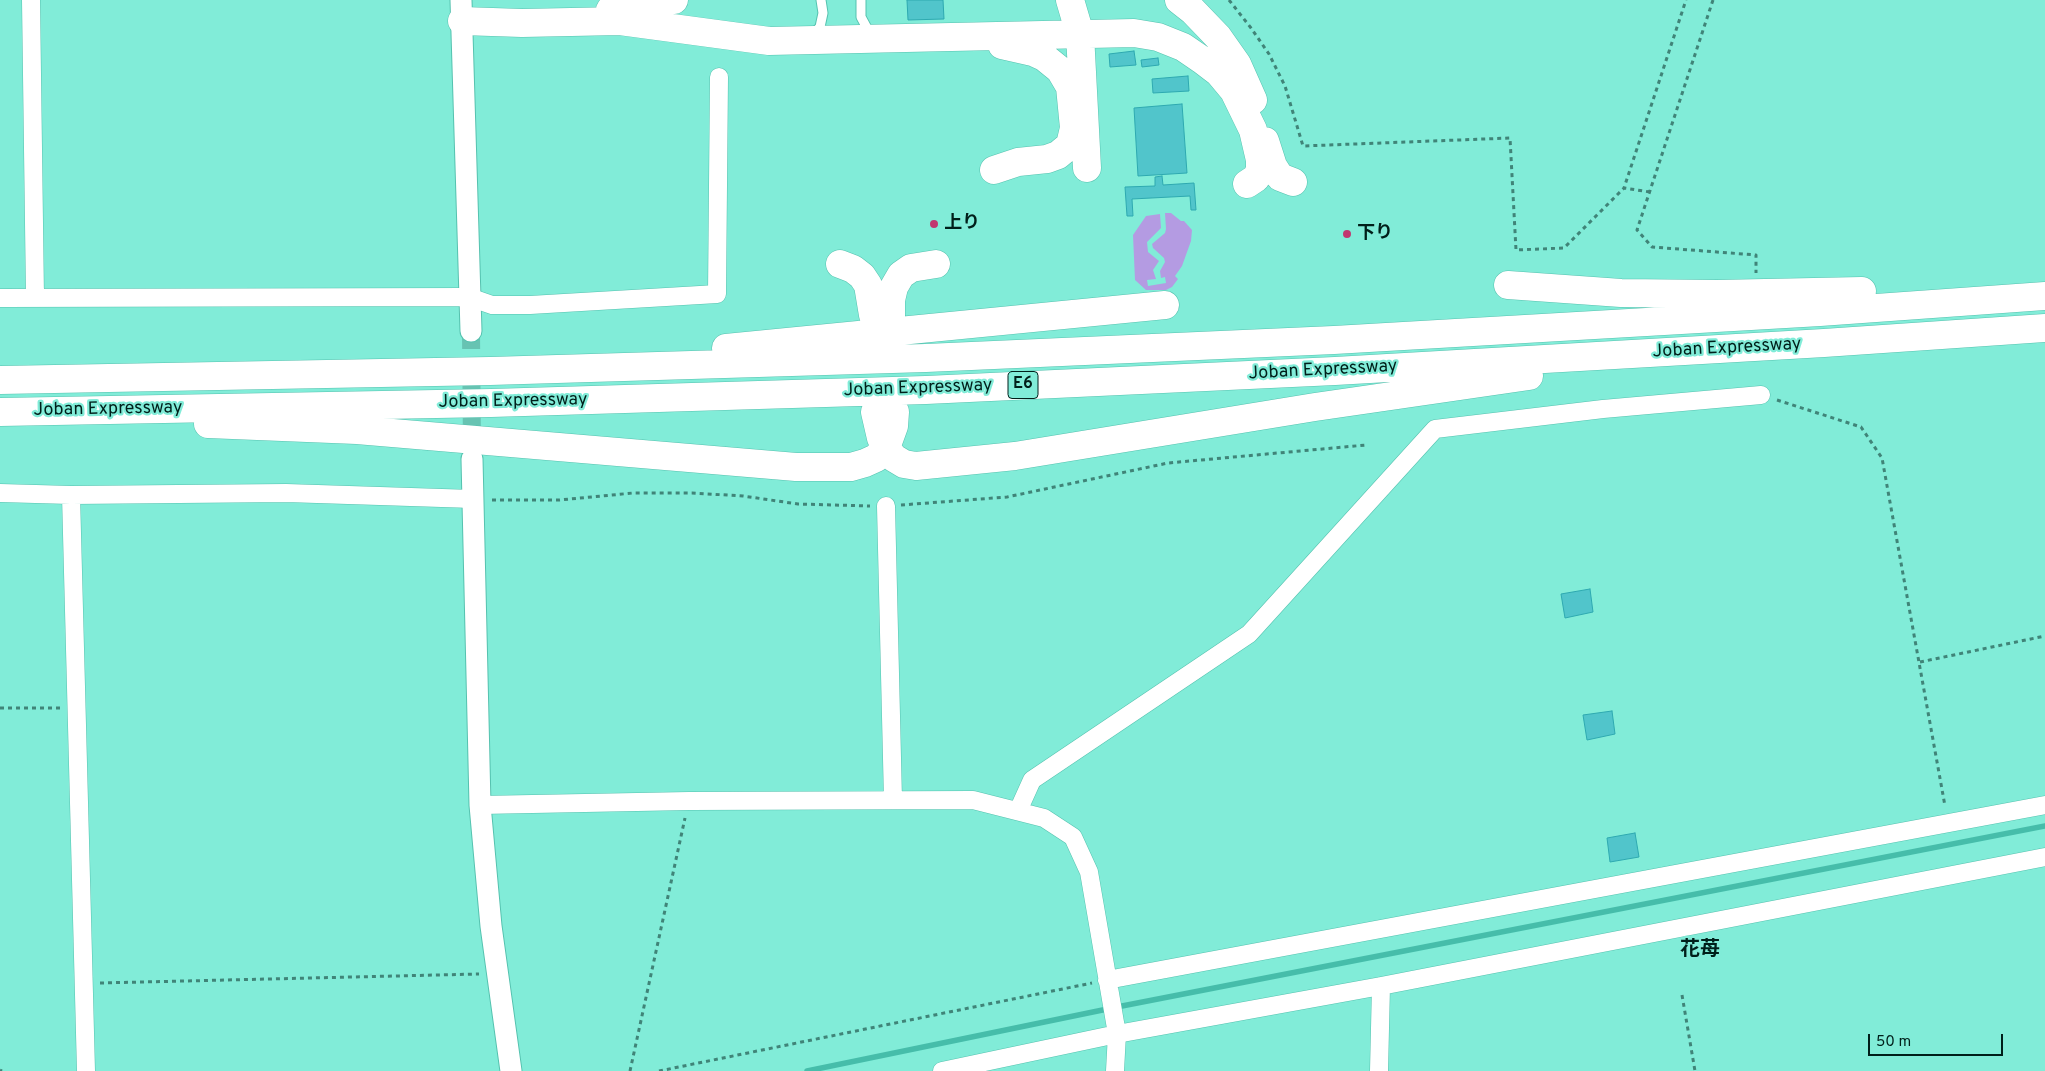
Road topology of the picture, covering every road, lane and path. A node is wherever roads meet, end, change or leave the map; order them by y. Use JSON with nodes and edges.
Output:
{"nodes":[{"id":1,"x":31,"y":0,"type":"edge"},
{"id":2,"x":674,"y":0,"type":"edge"},
{"id":3,"x":821,"y":0,"type":"edge"},
{"id":4,"x":861,"y":0,"type":"edge"},
{"id":5,"x":1070,"y":0,"type":"edge"},
{"id":6,"x":1179,"y":0,"type":"edge"},
{"id":7,"x":1229,"y":0,"type":"edge"},
{"id":8,"x":1686,"y":0,"type":"edge"},
{"id":9,"x":1713,"y":0,"type":"edge"},
{"id":10,"x":461,"y":10,"type":"edge"},
{"id":11,"x":1080,"y":34,"type":"junction"},
{"id":12,"x":884,"y":38,"type":"junction"},
{"id":13,"x":966,"y":38,"type":"junction"},
{"id":14,"x":801,"y":40,"type":"junction"},
{"id":15,"x":719,"y":77,"type":"dead end"},
{"id":16,"x":1087,"y":168,"type":"dead end"},
{"id":17,"x":994,"y":170,"type":"dead end"},
{"id":18,"x":1293,"y":182,"type":"dead end"},
{"id":19,"x":1247,"y":184,"type":"dead end"},
{"id":20,"x":1624,"y":188,"type":"junction"},
{"id":21,"x":1650,"y":192,"type":"junction"},
{"id":22,"x":840,"y":264,"type":"dead end"},
{"id":23,"x":936,"y":264,"type":"dead end"},
{"id":24,"x":1756,"y":276,"type":"dead end"},
{"id":25,"x":2045,"y":284,"type":"edge"},
{"id":26,"x":1508,"y":285,"type":"dead end"},
{"id":27,"x":2045,"y":296,"type":"edge"},
{"id":28,"x":35,"y":297,"type":"junction"},
{"id":29,"x":469,"y":297,"type":"junction"},
{"id":30,"x":0,"y":298,"type":"edge"},
{"id":31,"x":1165,"y":305,"type":"dead end"},
{"id":32,"x":2045,"y":328,"type":"edge"},
{"id":33,"x":471,"y":331,"type":"tunnel mouth"},
{"id":34,"x":1824,"y":343,"type":"junction"},
{"id":35,"x":490,"y":371,"type":"junction"},
{"id":36,"x":0,"y":380,"type":"edge"},
{"id":37,"x":1761,"y":395,"type":"joint"},
{"id":38,"x":11,"y":412,"type":"edge"},
{"id":39,"x":885,"y":412,"type":"dead end"},
{"id":40,"x":886,"y":448,"type":"junction"},
{"id":41,"x":472,"y":459,"type":"tunnel mouth"},
{"id":42,"x":0,"y":493,"type":"edge"},
{"id":43,"x":71,"y":495,"type":"junction"},
{"id":44,"x":473,"y":499,"type":"junction"},
{"id":45,"x":886,"y":506,"type":"dead end"},
{"id":46,"x":2045,"y":636,"type":"edge"},
{"id":47,"x":1920,"y":662,"type":"junction"},
{"id":48,"x":0,"y":708,"type":"edge"},
{"id":49,"x":76,"y":708,"type":"junction"},
{"id":50,"x":893,"y":800,"type":"junction"},
{"id":51,"x":689,"y":801,"type":"junction"},
{"id":52,"x":480,"y":805,"type":"junction"},
{"id":53,"x":2045,"y":805,"type":"edge"},
{"id":54,"x":1018,"y":811,"type":"junction"},
{"id":55,"x":1949,"y":824,"type":"junction"},
{"id":56,"x":2045,"y":857,"type":"edge"},
{"id":57,"x":497,"y":973,"type":"junction"},
{"id":58,"x":1107,"y":980,"type":"junction"},
{"id":59,"x":84,"y":983,"type":"junction"},
{"id":60,"x":1381,"y":986,"type":"junction"},
{"id":61,"x":1682,"y":994,"type":"dead end"},
{"id":62,"x":1117,"y":1034,"type":"junction"},
{"id":63,"x":86,"y":1071,"type":"edge"},
{"id":64,"x":511,"y":1071,"type":"edge"},
{"id":65,"x":630,"y":1071,"type":"edge"},
{"id":66,"x":659,"y":1071,"type":"edge"},
{"id":67,"x":942,"y":1071,"type":"edge"},
{"id":68,"x":1115,"y":1071,"type":"edge"},
{"id":69,"x":1379,"y":1071,"type":"edge"},
{"id":70,"x":1695,"y":1071,"type":"edge"}],
"edges":[{"from":1,"to":28,"type":"street"},
{"from":2,"to":10,"type":"highway"},
{"from":3,"to":14,"type":"lane"},
{"from":4,"to":12,"type":"lane"},
{"from":5,"to":11,"type":"highway"},
{"from":6,"to":18,"type":"highway"},
{"from":7,"to":20,"type":"path"},
{"from":8,"to":20,"type":"path"},
{"from":9,"to":21,"type":"path"},
{"from":10,"to":14,"type":"highway"},
{"from":10,"to":29,"type":"street"},
{"from":11,"to":13,"type":"highway"},
{"from":11,"to":16,"type":"highway"},
{"from":11,"to":19,"type":"highway"},
{"from":12,"to":13,"type":"highway"},
{"from":12,"to":14,"type":"highway"},
{"from":13,"to":17,"type":"highway"},
{"from":15,"to":29,"type":"street"},
{"from":20,"to":21,"type":"path"},
{"from":21,"to":24,"type":"path"},
{"from":22,"to":23,"type":"highway"},
{"from":25,"to":26,"type":"highway"},
{"from":27,"to":35,"type":"highway","name":"Joban Expressway","number":"E6"},
{"from":28,"to":29,"type":"street"},
{"from":28,"to":30,"type":"street"},
{"from":29,"to":33,"type":"street"},
{"from":31,"to":35,"type":"highway"},
{"from":32,"to":34,"type":"highway","name":"Joban Expressway","number":"E6"},
{"from":34,"to":38,"type":"highway","name":"Joban Expressway","number":"E6"},
{"from":34,"to":40,"type":"highway"},
{"from":35,"to":36,"type":"highway","name":"Joban Expressway","number":"E6"},
{"from":37,"to":47,"type":"path"},
{"from":37,"to":54,"type":"street"},
{"from":38,"to":40,"type":"highway"},
{"from":39,"to":40,"type":"highway"},
{"from":41,"to":44,"type":"street"},
{"from":42,"to":43,"type":"street"},
{"from":43,"to":44,"type":"street"},
{"from":43,"to":49,"type":"street"},
{"from":44,"to":52,"type":"street"},
{"from":45,"to":50,"type":"street"},
{"from":46,"to":47,"type":"path"},
{"from":47,"to":55,"type":"path"},
{"from":48,"to":49,"type":"path"},
{"from":49,"to":59,"type":"street"},
{"from":50,"to":51,"type":"street"},
{"from":50,"to":54,"type":"street"},
{"from":51,"to":52,"type":"street"},
{"from":51,"to":65,"type":"path"},
{"from":52,"to":57,"type":"street"},
{"from":53,"to":55,"type":"street"},
{"from":54,"to":58,"type":"street"},
{"from":55,"to":58,"type":"street"},
{"from":56,"to":60,"type":"street"},
{"from":57,"to":59,"type":"path"},
{"from":57,"to":64,"type":"street"},
{"from":58,"to":62,"type":"street"},
{"from":58,"to":66,"type":"path"},
{"from":59,"to":63,"type":"street"},
{"from":60,"to":62,"type":"street"},
{"from":60,"to":69,"type":"street"},
{"from":61,"to":70,"type":"path"},
{"from":62,"to":67,"type":"street"},
{"from":62,"to":68,"type":"street"}]}
